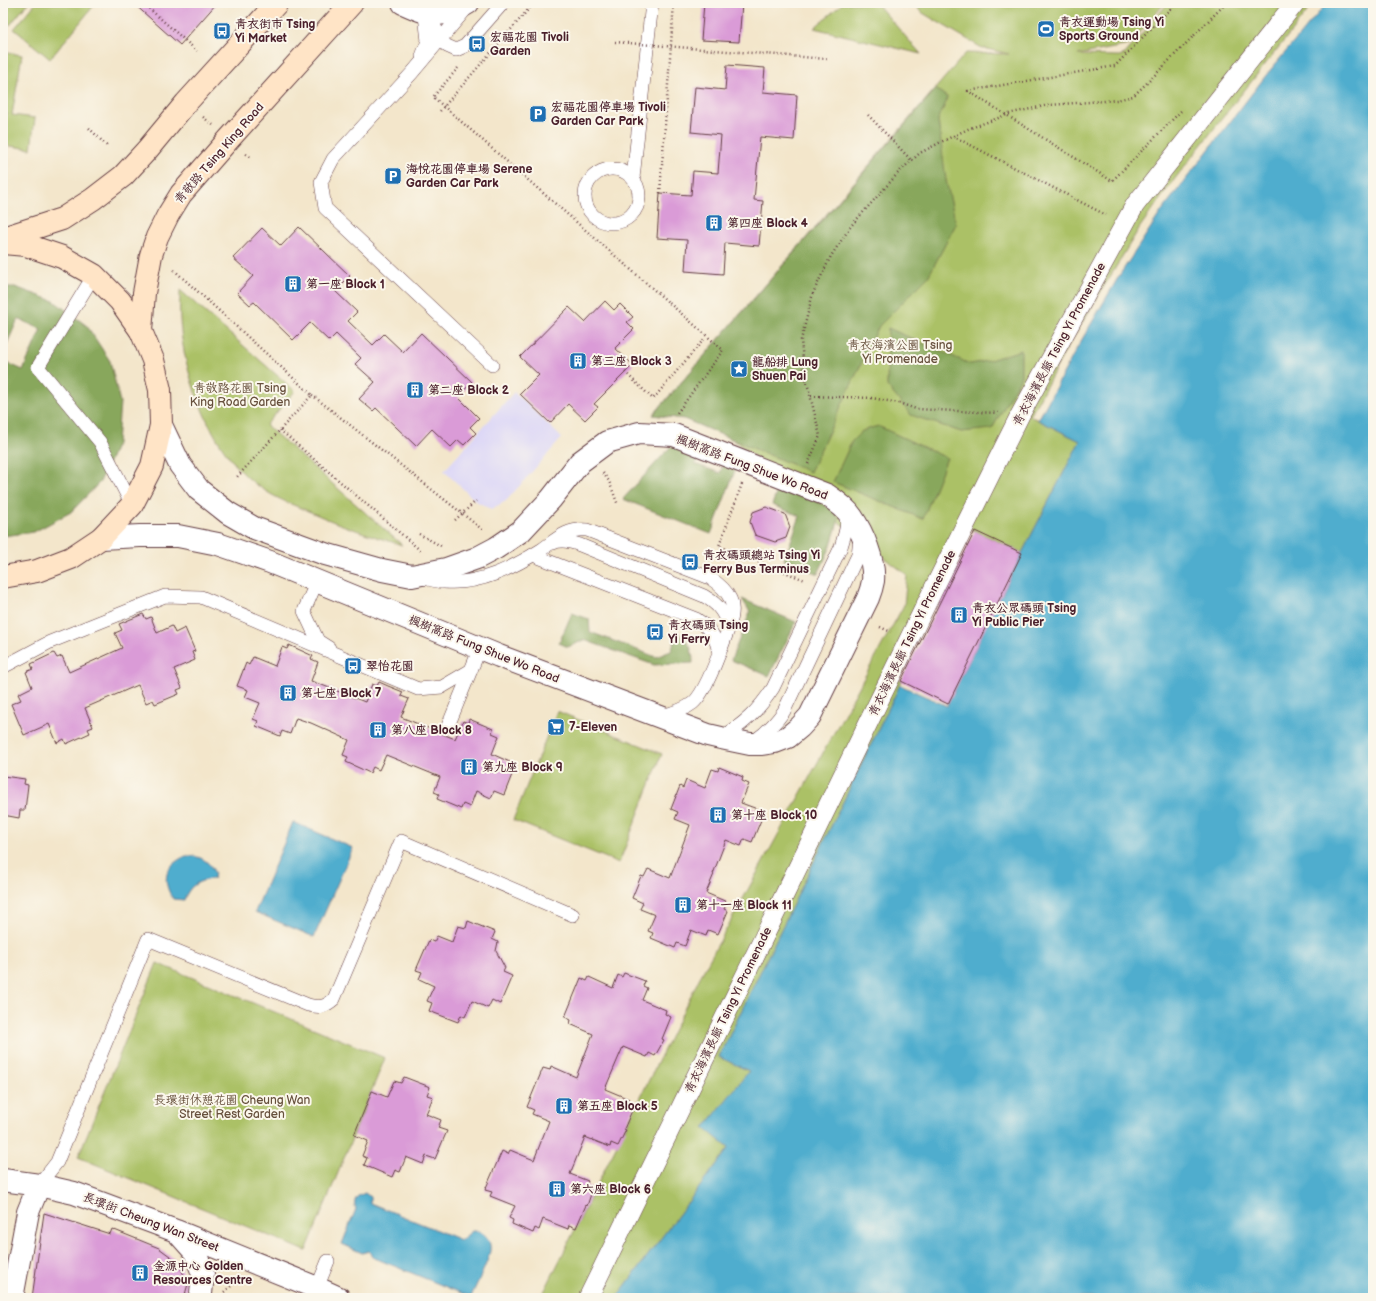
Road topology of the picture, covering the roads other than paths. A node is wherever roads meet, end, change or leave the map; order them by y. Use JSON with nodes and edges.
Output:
{"nodes":[{"id":1,"x":277,"y":3,"type":"edge"},
{"id":2,"x":352,"y":3,"type":"edge"},
{"id":3,"x":403,"y":3,"type":"edge"},
{"id":4,"x":470,"y":3,"type":"edge"},
{"id":5,"x":503,"y":3,"type":"edge"},
{"id":6,"x":652,"y":3,"type":"edge"},
{"id":7,"x":1295,"y":3,"type":"edge"},
{"id":8,"x":425,"y":13,"type":"junction"},
{"id":9,"x":440,"y":39,"type":"junction"},
{"id":10,"x":417,"y":67,"type":"junction"},
{"id":11,"x":633,"y":178,"type":"junction"},
{"id":12,"x":3,"y":238,"type":"edge"},
{"id":13,"x":3,"y":243,"type":"edge"},
{"id":14,"x":94,"y":276,"type":"junction"},
{"id":15,"x":141,"y":331,"type":"junction"},
{"id":16,"x":492,"y":365,"type":"dead end"},
{"id":17,"x":161,"y":425,"type":"junction"},
{"id":18,"x":839,"y":504,"type":"junction"},
{"id":19,"x":132,"y":505,"type":"junction"},
{"id":20,"x":101,"y":538,"type":"junction"},
{"id":21,"x":547,"y":546,"type":"junction"},
{"id":22,"x":533,"y":555,"type":"junction"},
{"id":23,"x":412,"y":576,"type":"junction"},
{"id":24,"x":3,"y":577,"type":"edge"},
{"id":25,"x":317,"y":581,"type":"junction"},
{"id":26,"x":729,"y":627,"type":"junction"},
{"id":27,"x":480,"y":648,"type":"junction"},
{"id":28,"x":719,"y":654,"type":"junction"},
{"id":29,"x":346,"y":659,"type":"junction"},
{"id":30,"x":3,"y":667,"type":"edge"},
{"id":31,"x":471,"y":670,"type":"junction"},
{"id":32,"x":660,"y":717,"type":"junction"},
{"id":33,"x":448,"y":726,"type":"dead end"},
{"id":34,"x":721,"y":738,"type":"junction"},
{"id":35,"x":574,"y":916,"type":"dead end"},
{"id":36,"x":3,"y":1180,"type":"edge"},
{"id":37,"x":39,"y":1185,"type":"junction"},
{"id":38,"x":176,"y":1231,"type":"junction"},
{"id":39,"x":219,"y":1248,"type":"junction"},
{"id":40,"x":328,"y":1261,"type":"dead end"},
{"id":41,"x":317,"y":1288,"type":"junction"},
{"id":42,"x":200,"y":1296,"type":"edge"},
{"id":43,"x":12,"y":1298,"type":"edge"},
{"id":44,"x":339,"y":1298,"type":"edge"},
{"id":45,"x":588,"y":1298,"type":"edge"}],
"edges":[{"from":1,"to":12,"type":"main road"},
{"from":2,"to":15,"type":"main road","name":"青敬路 Tsing King Road"},
{"from":3,"to":8,"type":"street"},
{"from":4,"to":8,"type":"street"},
{"from":4,"to":9,"type":"lane"},
{"from":5,"to":9,"type":"lane"},
{"from":6,"to":11,"type":"lane"},
{"from":7,"to":45,"type":"street","name":"青衣海濱長廊 Tsing Yi Promenade"},
{"from":8,"to":9,"type":"lane"},
{"from":8,"to":10,"type":"lane"},
{"from":9,"to":10,"type":"lane"},
{"from":10,"to":16,"type":"lane"},
{"from":11,"to":11,"type":"lane"},
{"from":13,"to":14,"type":"main road"},
{"from":14,"to":15,"type":"main road"},
{"from":14,"to":19,"type":"lane"},
{"from":15,"to":17,"type":"main road"},
{"from":17,"to":19,"type":"main road"},
{"from":17,"to":23,"type":"street","name":"楓樹窩路 Fung Shue Wo Road"},
{"from":18,"to":23,"type":"street","name":"楓樹窩路 Fung Shue Wo Road"},
{"from":18,"to":34,"type":"lane"},
{"from":18,"to":34,"type":"street","name":"楓樹窩路 Fung Shue Wo Road"},
{"from":19,"to":20,"type":"main road"},
{"from":20,"to":24,"type":"main road"},
{"from":20,"to":25,"type":"street","name":"楓樹窩路 Fung Shue Wo Road"},
{"from":21,"to":22,"type":"lane"},
{"from":21,"to":26,"type":"lane"},
{"from":21,"to":26,"type":"lane"},
{"from":22,"to":23,"type":"lane"},
{"from":22,"to":28,"type":"lane"},
{"from":25,"to":27,"type":"street","name":"楓樹窩路 Fung Shue Wo Road"},
{"from":25,"to":29,"type":"lane"},
{"from":26,"to":28,"type":"lane"},
{"from":27,"to":31,"type":"lane"},
{"from":27,"to":32,"type":"street","name":"楓樹窩路 Fung Shue Wo Road"},
{"from":28,"to":32,"type":"lane"},
{"from":29,"to":30,"type":"lane"},
{"from":29,"to":31,"type":"lane"},
{"from":31,"to":33,"type":"lane"},
{"from":32,"to":34,"type":"street","name":"楓樹窩路 Fung Shue Wo Road"},
{"from":35,"to":37,"type":"lane"},
{"from":36,"to":37,"type":"street","name":"長環街 Cheung Wan Street"},
{"from":37,"to":38,"type":"street","name":"長環街 Cheung Wan Street"},
{"from":37,"to":43,"type":"street"},
{"from":38,"to":39,"type":"street","name":"長環街 Cheung Wan Street"},
{"from":38,"to":42,"type":"street"},
{"from":39,"to":41,"type":"street","name":"長環街 Cheung Wan Street"},
{"from":39,"to":42,"type":"street"},
{"from":40,"to":41,"type":"lane"},
{"from":41,"to":44,"type":"street","name":"長環街 Cheung Wan Street"}]}
